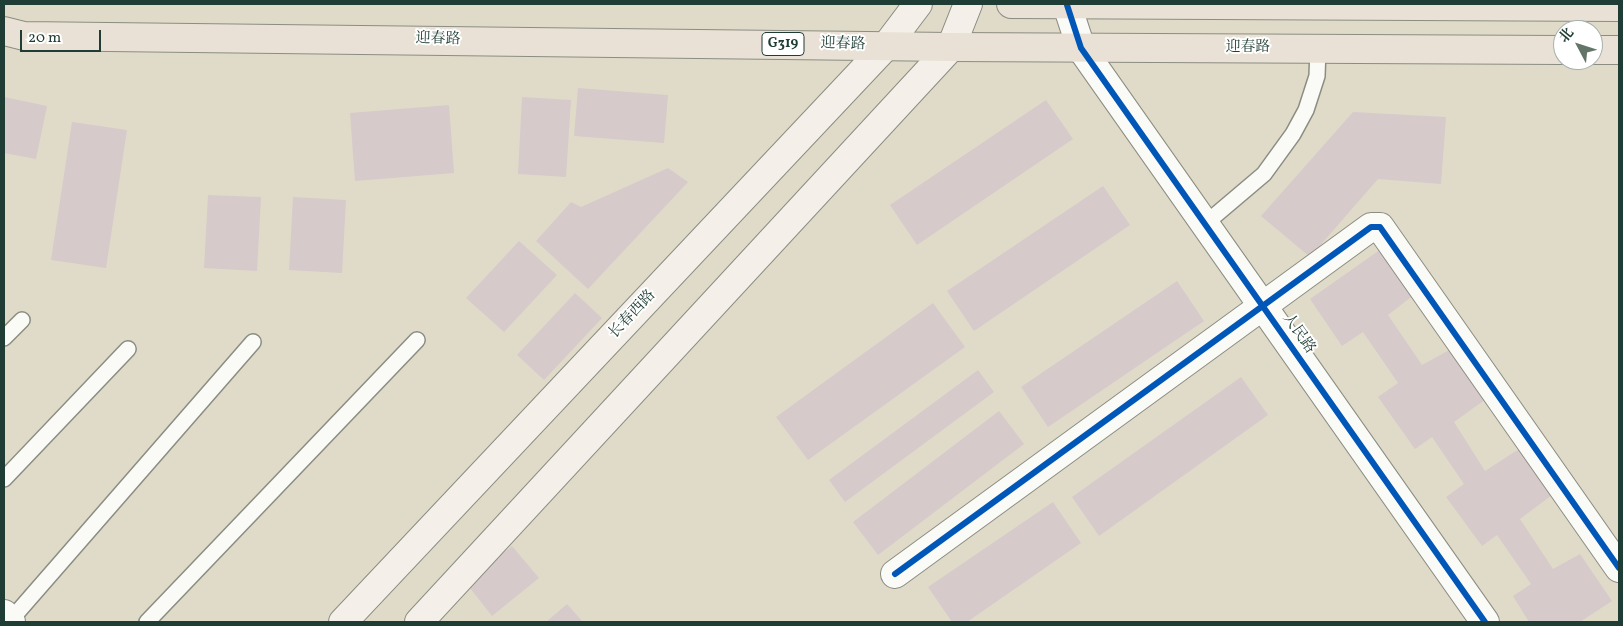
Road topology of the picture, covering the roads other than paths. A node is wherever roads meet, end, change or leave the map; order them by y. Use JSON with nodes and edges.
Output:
{"nodes":[{"id":1,"x":918,"y":4,"type":"edge"},
{"id":2,"x":968,"y":4,"type":"edge"},
{"id":3,"x":1011,"y":4,"type":"edge"},
{"id":4,"x":1067,"y":4,"type":"edge"},
{"id":5,"x":1619,"y":7,"type":"edge"},
{"id":6,"x":4,"y":31,"type":"edge"},
{"id":7,"x":888,"y":45,"type":"junction"},
{"id":8,"x":951,"y":47,"type":"junction"},
{"id":9,"x":1081,"y":48,"type":"junction"},
{"id":10,"x":1318,"y":49,"type":"junction"},
{"id":11,"x":1553,"y":50,"type":"edge"},
{"id":12,"x":1603,"y":50,"type":"edge"},
{"id":13,"x":1619,"y":50,"type":"edge"},
{"id":14,"x":1205,"y":224,"type":"junction"},
{"id":15,"x":1263,"y":306,"type":"junction"},
{"id":16,"x":22,"y":320,"type":"dead end"},
{"id":17,"x":4,"y":338,"type":"edge"},
{"id":18,"x":417,"y":340,"type":"dead end"},
{"id":19,"x":253,"y":342,"type":"dead end"},
{"id":20,"x":128,"y":349,"type":"dead end"},
{"id":21,"x":4,"y":479,"type":"edge"},
{"id":22,"x":1619,"y":568,"type":"edge"},
{"id":23,"x":895,"y":574,"type":"dead end"},
{"id":24,"x":8,"y":620,"type":"edge"},
{"id":25,"x":147,"y":622,"type":"edge"},
{"id":26,"x":343,"y":622,"type":"edge"},
{"id":27,"x":419,"y":622,"type":"edge"},
{"id":28,"x":1485,"y":622,"type":"edge"}],
"edges":[{"from":1,"to":7,"type":"main road","name":"长春西路"},
{"from":2,"to":8,"type":"main road"},
{"from":3,"to":4,"type":"highway"},
{"from":4,"to":5,"type":"highway"},
{"from":4,"to":9,"type":"street","name":"人民路"},
{"from":6,"to":7,"type":"highway","name":"迎春路","number":"G319"},
{"from":7,"to":8,"type":"highway","name":"迎春路","number":"G319"},
{"from":7,"to":26,"type":"main road","name":"长春西路"},
{"from":8,"to":9,"type":"highway","name":"迎春路","number":"G319"},
{"from":8,"to":27,"type":"main road"},
{"from":9,"to":10,"type":"highway","name":"迎春路","number":"G319"},
{"from":9,"to":14,"type":"street","name":"人民路"},
{"from":10,"to":11,"type":"highway","name":"迎春路","number":"G319"},
{"from":10,"to":14,"type":"lane"},
{"from":12,"to":13,"type":"highway"},
{"from":14,"to":15,"type":"street","name":"人民路"},
{"from":15,"to":22,"type":"street"},
{"from":15,"to":23,"type":"street"},
{"from":15,"to":28,"type":"street","name":"人民路"},
{"from":16,"to":17,"type":"lane"},
{"from":18,"to":25,"type":"lane"},
{"from":19,"to":24,"type":"lane"},
{"from":20,"to":21,"type":"lane"}]}
